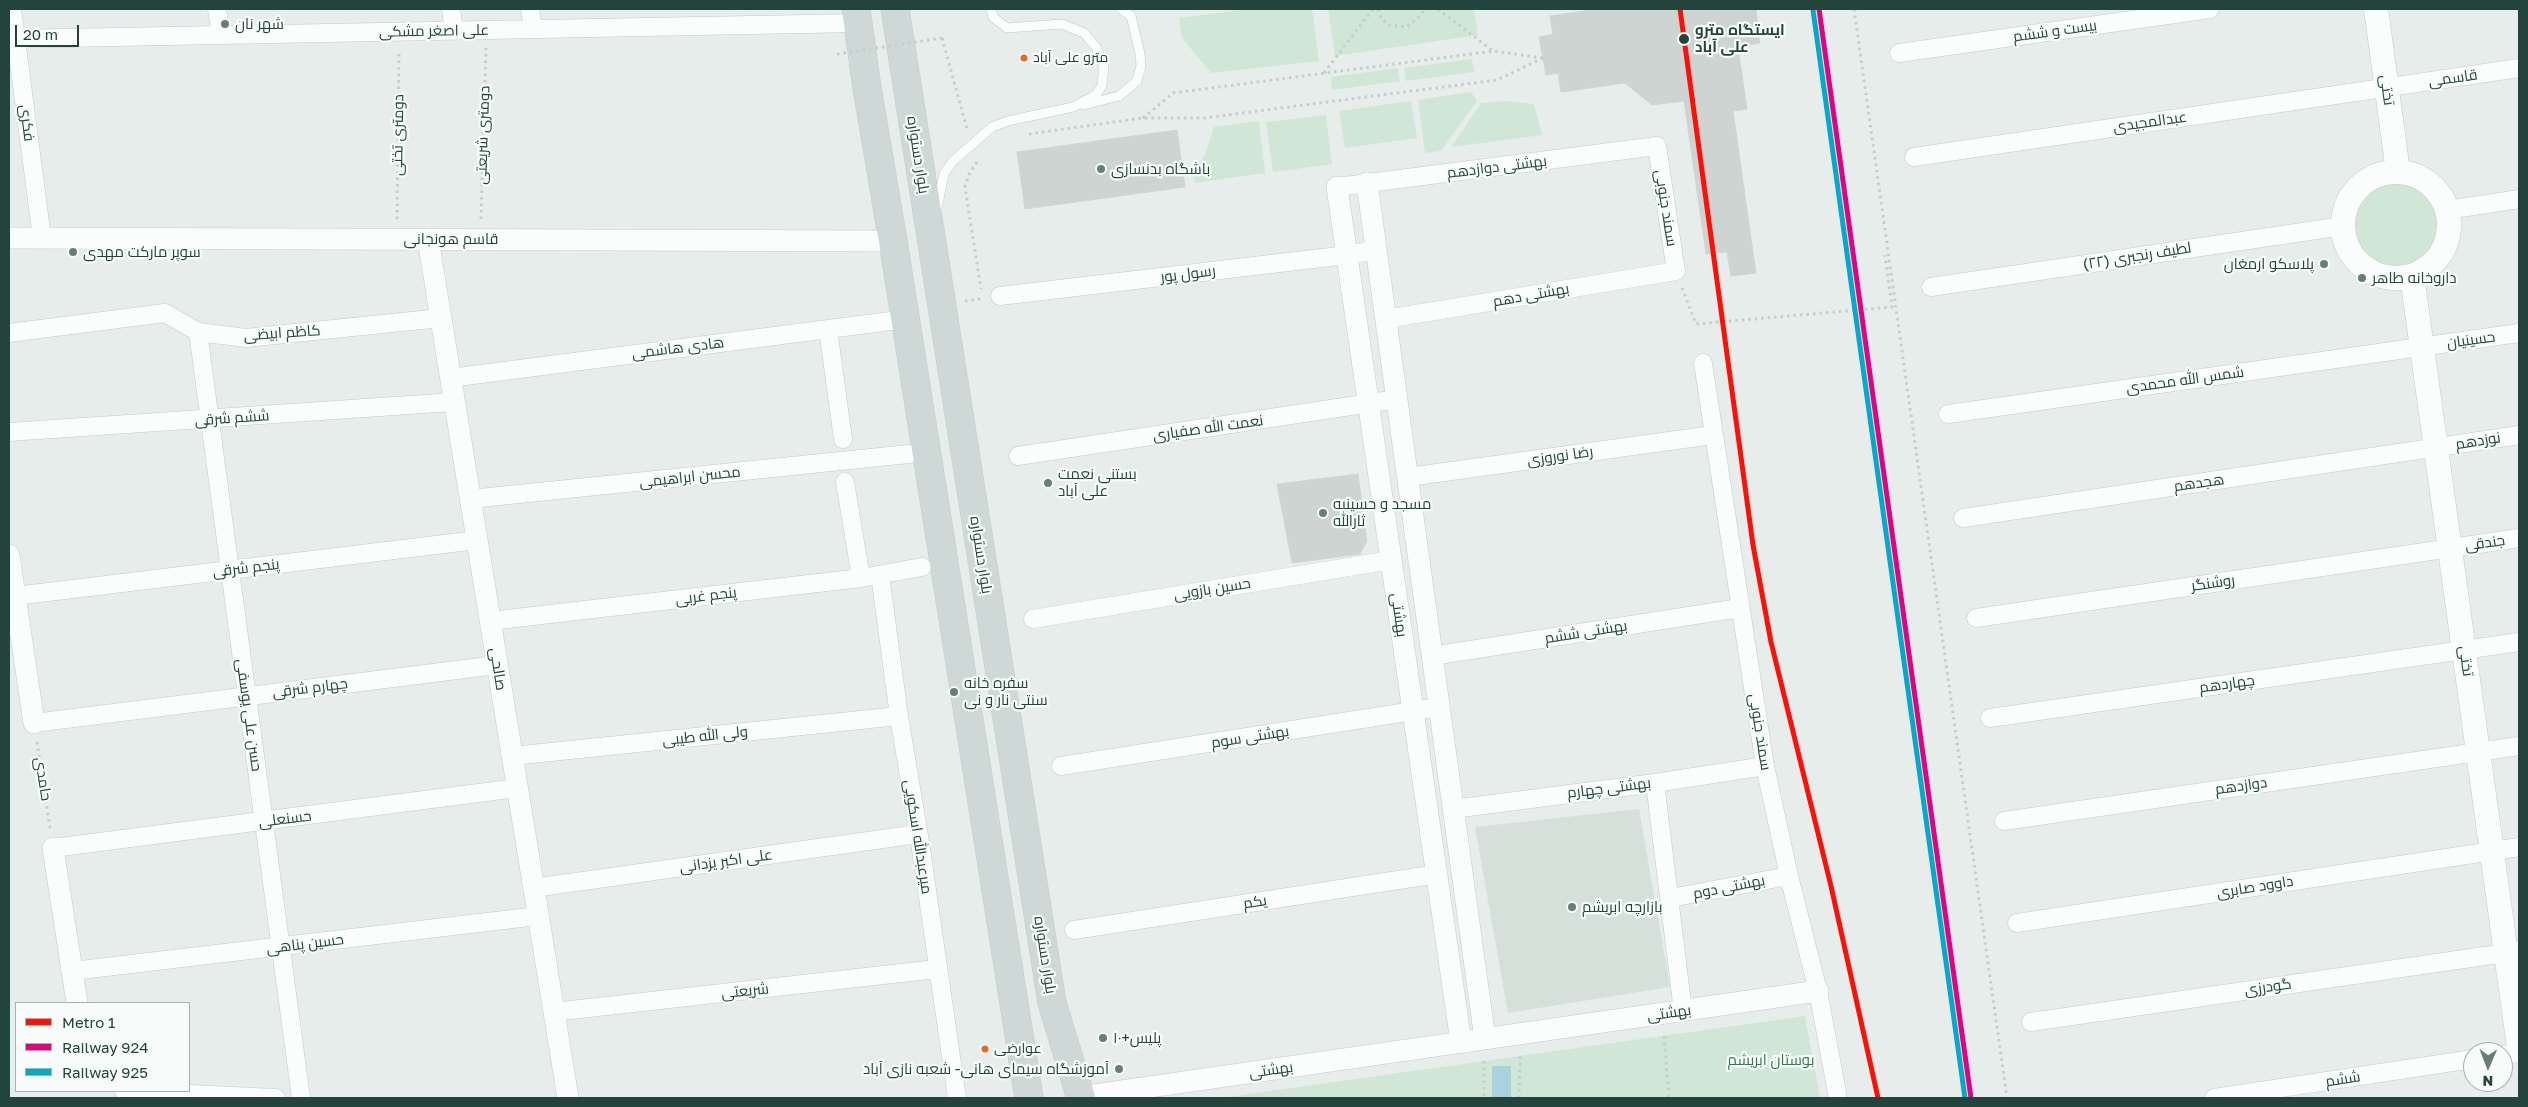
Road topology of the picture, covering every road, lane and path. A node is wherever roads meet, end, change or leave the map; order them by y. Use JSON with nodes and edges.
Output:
{"nodes":[{"id":1,"x":12,"y":9,"type":"edge"},
{"id":2,"x":217,"y":9,"type":"edge"},
{"id":3,"x":451,"y":9,"type":"edge"},
{"id":4,"x":530,"y":9,"type":"edge"},
{"id":5,"x":895,"y":9,"type":"edge"},
{"id":6,"x":991,"y":9,"type":"edge"},
{"id":7,"x":1121,"y":9,"type":"edge"},
{"id":8,"x":1373,"y":9,"type":"edge"},
{"id":9,"x":1378,"y":9,"type":"edge"},
{"id":10,"x":1424,"y":9,"type":"edge"},
{"id":11,"x":1438,"y":9,"type":"edge"},
{"id":12,"x":1854,"y":9,"type":"edge"},
{"id":13,"x":2210,"y":9,"type":"edge"},
{"id":14,"x":2376,"y":9,"type":"edge"},
{"id":15,"x":1130,"y":12,"type":"edge"},
{"id":16,"x":857,"y":16,"type":"edge"},
{"id":17,"x":533,"y":29,"type":"junction"},
{"id":18,"x":487,"y":30,"type":"junction"},
{"id":19,"x":454,"y":31,"type":"junction"},
{"id":20,"x":399,"y":32,"type":"junction"},
{"id":21,"x":221,"y":35,"type":"junction"},
{"id":22,"x":13,"y":39,"type":"edge"},
{"id":23,"x":1494,"y":51,"type":"junction"},
{"id":24,"x":1900,"y":53,"type":"dead end"},
{"id":25,"x":837,"y":54,"type":"dead end"},
{"id":26,"x":2519,"y":68,"type":"edge"},
{"id":27,"x":1323,"y":73,"type":"junction"},
{"id":28,"x":2387,"y":87,"type":"junction"},
{"id":29,"x":1073,"y":107,"type":"junction"},
{"id":30,"x":1142,"y":118,"type":"junction"},
{"id":31,"x":1020,"y":135,"type":"dead end"},
{"id":32,"x":971,"y":145,"type":"junction"},
{"id":33,"x":1657,"y":146,"type":"joint"},
{"id":34,"x":1914,"y":157,"type":"dead end"},
{"id":35,"x":978,"y":161,"type":"dead end"},
{"id":36,"x":2398,"y":172,"type":"junction"},
{"id":37,"x":1367,"y":183,"type":"junction"},
{"id":38,"x":1337,"y":188,"type":"joint"},
{"id":39,"x":2519,"y":199,"type":"edge"},
{"id":40,"x":2447,"y":210,"type":"junction"},
{"id":41,"x":2343,"y":226,"type":"junction"},
{"id":42,"x":931,"y":235,"type":"junction"},
{"id":43,"x":9,"y":238,"type":"edge"},
{"id":44,"x":42,"y":238,"type":"junction"},
{"id":45,"x":397,"y":239,"type":"junction"},
{"id":46,"x":428,"y":239,"type":"junction"},
{"id":47,"x":480,"y":239,"type":"junction"},
{"id":48,"x":893,"y":241,"type":"junction"},
{"id":49,"x":1376,"y":250,"type":"junction"},
{"id":50,"x":1885,"y":255,"type":"dead end"},
{"id":51,"x":1347,"y":256,"type":"junction"},
{"id":52,"x":1676,"y":271,"type":"junction"},
{"id":53,"x":2412,"y":276,"type":"junction"},
{"id":54,"x":1931,"y":287,"type":"dead end"},
{"id":55,"x":1000,"y":296,"type":"dead end"},
{"id":56,"x":942,"y":304,"type":"junction"},
{"id":57,"x":441,"y":318,"type":"junction"},
{"id":58,"x":906,"y":319,"type":"junction"},
{"id":59,"x":1386,"y":319,"type":"junction"},
{"id":60,"x":828,"y":329,"type":"junction"},
{"id":61,"x":198,"y":332,"type":"junction"},
{"id":62,"x":9,"y":333,"type":"edge"},
{"id":63,"x":2519,"y":333,"type":"edge"},
{"id":64,"x":2422,"y":346,"type":"junction"},
{"id":65,"x":1703,"y":363,"type":"dead end"},
{"id":66,"x":450,"y":378,"type":"junction"},
{"id":67,"x":1397,"y":399,"type":"junction"},
{"id":68,"x":454,"y":402,"type":"junction"},
{"id":69,"x":1369,"y":404,"type":"junction"},
{"id":70,"x":1948,"y":414,"type":"dead end"},
{"id":71,"x":210,"y":420,"type":"junction"},
{"id":72,"x":9,"y":432,"type":"edge"},
{"id":73,"x":1713,"y":435,"type":"junction"},
{"id":74,"x":2519,"y":435,"type":"edge"},
{"id":75,"x":842,"y":439,"type":"dead end"},
{"id":76,"x":2436,"y":448,"type":"junction"},
{"id":77,"x":909,"y":454,"type":"dead end"},
{"id":78,"x":1018,"y":456,"type":"dead end"},
{"id":79,"x":1408,"y":477,"type":"junction"},
{"id":80,"x":845,"y":482,"type":"dead end"},
{"id":81,"x":470,"y":499,"type":"junction"},
{"id":82,"x":1962,"y":518,"type":"dead end"},
{"id":83,"x":2519,"y":538,"type":"edge"},
{"id":84,"x":477,"y":540,"type":"junction"},
{"id":85,"x":2450,"y":548,"type":"junction"},
{"id":86,"x":9,"y":555,"type":"edge"},
{"id":87,"x":1391,"y":560,"type":"junction"},
{"id":88,"x":922,"y":567,"type":"dead end"},
{"id":89,"x":230,"y":570,"type":"junction"},
{"id":90,"x":880,"y":575,"type":"junction"},
{"id":91,"x":861,"y":578,"type":"junction"},
{"id":92,"x":15,"y":596,"type":"junction"},
{"id":93,"x":1740,"y":608,"type":"junction"},
{"id":94,"x":1976,"y":618,"type":"dead end"},
{"id":95,"x":1032,"y":619,"type":"dead end"},
{"id":96,"x":490,"y":622,"type":"junction"},
{"id":97,"x":2519,"y":642,"type":"edge"},
{"id":98,"x":2464,"y":650,"type":"junction"},
{"id":99,"x":1432,"y":656,"type":"junction"},
{"id":100,"x":497,"y":665,"type":"junction"},
{"id":101,"x":247,"y":696,"type":"junction"},
{"id":102,"x":1440,"y":707,"type":"junction"},
{"id":103,"x":1414,"y":712,"type":"junction"},
{"id":104,"x":899,"y":716,"type":"junction"},
{"id":105,"x":1990,"y":718,"type":"dead end"},
{"id":106,"x":34,"y":723,"type":"junction"},
{"id":107,"x":2519,"y":746,"type":"edge"},
{"id":108,"x":2478,"y":752,"type":"junction"},
{"id":109,"x":512,"y":756,"type":"junction"},
{"id":110,"x":1061,"y":766,"type":"dead end"},
{"id":111,"x":1765,"y":766,"type":"junction"},
{"id":112,"x":1655,"y":783,"type":"junction"},
{"id":113,"x":517,"y":788,"type":"junction"},
{"id":114,"x":1453,"y":808,"type":"junction"},
{"id":115,"x":2004,"y":821,"type":"dead end"},
{"id":116,"x":264,"y":822,"type":"junction"},
{"id":117,"x":918,"y":834,"type":"junction"},
{"id":118,"x":2519,"y":847,"type":"edge"},
{"id":119,"x":53,"y":848,"type":"junction"},
{"id":120,"x":2492,"y":851,"type":"junction"},
{"id":121,"x":1437,"y":874,"type":"junction"},
{"id":122,"x":1788,"y":876,"type":"junction"},
{"id":123,"x":534,"y":888,"type":"junction"},
{"id":124,"x":1670,"y":898,"type":"junction"},
{"id":125,"x":538,"y":916,"type":"junction"},
{"id":126,"x":2018,"y":923,"type":"dead end"},
{"id":127,"x":1074,"y":930,"type":"dead end"},
{"id":128,"x":280,"y":947,"type":"junction"},
{"id":129,"x":2513,"y":952,"type":"edge"},
{"id":130,"x":937,"y":969,"type":"junction"},
{"id":131,"x":72,"y":971,"type":"junction"},
{"id":132,"x":1818,"y":991,"type":"junction"},
{"id":133,"x":77,"y":1002,"type":"edge"},
{"id":134,"x":1683,"y":1011,"type":"junction"},
{"id":135,"x":554,"y":1012,"type":"junction"},
{"id":136,"x":2031,"y":1022,"type":"dead end"},
{"id":137,"x":1664,"y":1036,"type":"dead end"},
{"id":138,"x":1485,"y":1039,"type":"junction"},
{"id":139,"x":1461,"y":1042,"type":"junction"},
{"id":140,"x":2519,"y":1047,"type":"edge"},
{"id":141,"x":1520,"y":1056,"type":"dead end"},
{"id":142,"x":1484,"y":1061,"type":"dead end"},
{"id":143,"x":2463,"y":1061,"type":"edge"},
{"id":144,"x":146,"y":1092,"type":"edge"},
{"id":145,"x":276,"y":1098,"type":"edge"},
{"id":146,"x":301,"y":1098,"type":"edge"},
{"id":147,"x":568,"y":1098,"type":"edge"},
{"id":148,"x":957,"y":1098,"type":"edge"},
{"id":149,"x":1029,"y":1098,"type":"edge"},
{"id":150,"x":1080,"y":1098,"type":"edge"},
{"id":151,"x":1484,"y":1098,"type":"edge"},
{"id":152,"x":1519,"y":1098,"type":"edge"},
{"id":153,"x":1669,"y":1098,"type":"edge"},
{"id":154,"x":1838,"y":1098,"type":"edge"},
{"id":155,"x":2007,"y":1098,"type":"edge"},
{"id":156,"x":2214,"y":1098,"type":"edge"}],
"edges":[{"from":1,"to":22,"type":"street","name":"فکری"},
{"from":2,"to":21,"type":"street"},
{"from":3,"to":19,"type":"street"},
{"from":4,"to":17,"type":"street"},
{"from":5,"to":42,"type":"main road","name":"بلوار دستواره"},
{"from":6,"to":29,"type":"lane"},
{"from":7,"to":15,"type":"lane"},
{"from":8,"to":27,"type":"path"},
{"from":9,"to":10,"type":"path"},
{"from":11,"to":23,"type":"path"},
{"from":12,"to":155,"type":"path"},
{"from":13,"to":24,"type":"street","name":"بیست و ششم"},
{"from":14,"to":28,"type":"main road","name":"تختی"},
{"from":15,"to":29,"type":"lane"},
{"from":16,"to":17,"type":"street","name":"علی اصغر مشکی"},
{"from":16,"to":48,"type":"main road"},
{"from":17,"to":18,"type":"street","name":"علی اصغر مشکی"},
{"from":18,"to":19,"type":"street","name":"علی اصغر مشکی"},
{"from":18,"to":47,"type":"path","name":"دومتری شریعتی"},
{"from":19,"to":20,"type":"street","name":"علی اصغر مشکی"},
{"from":20,"to":21,"type":"street","name":"علی اصغر مشکی"},
{"from":20,"to":45,"type":"path","name":"دومتری تختی"},
{"from":21,"to":22,"type":"street","name":"علی اصغر مشکی"},
{"from":22,"to":44,"type":"street","name":"فکری"},
{"from":23,"to":27,"type":"path"},
{"from":23,"to":30,"type":"path"},
{"from":25,"to":32,"type":"path","bridge":true},
{"from":26,"to":28,"type":"street","name":"قاسمی"},
{"from":27,"to":30,"type":"path"},
{"from":28,"to":34,"type":"street","name":"عبدالمجیدی"},
{"from":28,"to":36,"type":"main road","name":"تختی"},
{"from":29,"to":32,"type":"lane"},
{"from":30,"to":31,"type":"path"},
{"from":32,"to":42,"type":"lane"},
{"from":33,"to":37,"type":"street","name":"بهشتی دوازدهم"},
{"from":33,"to":52,"type":"street","name":"سمند جنوبی"},
{"from":35,"to":56,"type":"path"},
{"from":36,"to":40,"type":"main road"},
{"from":36,"to":41,"type":"main road"},
{"from":37,"to":38,"type":"street","name":"بهشتی دوازدهم"},
{"from":37,"to":49,"type":"street"},
{"from":38,"to":51,"type":"street","name":"بهشتی"},
{"from":39,"to":40,"type":"street"},
{"from":40,"to":53,"type":"main road"},
{"from":41,"to":53,"type":"main road"},
{"from":41,"to":54,"type":"street","name":"لطیف رنجبری (۲۲)"},
{"from":42,"to":56,"type":"main road","name":"بلوار دستواره"},
{"from":43,"to":44,"type":"street","name":"قاسم هونجانی"},
{"from":44,"to":45,"type":"street","name":"قاسم هونجانی"},
{"from":45,"to":46,"type":"street","name":"قاسم هونجانی"},
{"from":46,"to":47,"type":"street","name":"قاسم هونجانی"},
{"from":46,"to":57,"type":"street","name":"صالحی"},
{"from":47,"to":48,"type":"street","name":"قاسم هونجانی"},
{"from":48,"to":58,"type":"main road"},
{"from":49,"to":51,"type":"street","name":"رسول پور"},
{"from":49,"to":59,"type":"street"},
{"from":50,"to":52,"type":"path"},
{"from":51,"to":55,"type":"street","name":"رسول پور"},
{"from":51,"to":69,"type":"street","name":"بهشتی"},
{"from":52,"to":59,"type":"street","name":"بهشتی دهم"},
{"from":53,"to":64,"type":"main road","name":"تختی"},
{"from":56,"to":150,"type":"main road","name":"بلوار دستواره"},
{"from":57,"to":61,"type":"street","name":"کاظم ابیضی"},
{"from":57,"to":66,"type":"street","name":"صالحی"},
{"from":58,"to":60,"type":"street","name":"هادی هاشمی"},
{"from":58,"to":149,"type":"main road"},
{"from":59,"to":67,"type":"street"},
{"from":60,"to":66,"type":"street","name":"هادی هاشمی"},
{"from":60,"to":75,"type":"street"},
{"from":61,"to":62,"type":"street","name":"کاظم ابیضی"},
{"from":61,"to":71,"type":"street","name":"حسن علی یوسفی"},
{"from":63,"to":64,"type":"street","name":"حسینیان"},
{"from":64,"to":70,"type":"street","name":"شمس الله محمدی"},
{"from":64,"to":76,"type":"main road","name":"تختی"},
{"from":65,"to":73,"type":"street","name":"سمند جنوبی"},
{"from":66,"to":68,"type":"street","name":"صالحی"},
{"from":67,"to":69,"type":"street","name":"نعمت الله صفیاری"},
{"from":67,"to":79,"type":"street"},
{"from":68,"to":71,"type":"street","name":"ششم شرقی"},
{"from":68,"to":81,"type":"street","name":"صالحی"},
{"from":69,"to":78,"type":"street","name":"نعمت الله صفیاری"},
{"from":69,"to":87,"type":"street","name":"بهشتی"},
{"from":71,"to":72,"type":"street","name":"ششم شرقی"},
{"from":71,"to":89,"type":"street","name":"حسن علی یوسفی"},
{"from":73,"to":79,"type":"street","name":"رضا نوروزی"},
{"from":73,"to":93,"type":"street","name":"سمند جنوبی"},
{"from":74,"to":76,"type":"street","name":"نوزدهم"},
{"from":76,"to":82,"type":"street","name":"هجدهم"},
{"from":76,"to":85,"type":"main road","name":"تختی"},
{"from":77,"to":81,"type":"street","name":"محسن ابراهیمی"},
{"from":79,"to":99,"type":"street"},
{"from":80,"to":91,"type":"street"},
{"from":81,"to":84,"type":"street","name":"صالحی"},
{"from":83,"to":85,"type":"street","name":"جندقی"},
{"from":84,"to":89,"type":"street","name":"پنجم شرقی"},
{"from":84,"to":96,"type":"street","name":"صالحی"},
{"from":85,"to":94,"type":"street","name":"روشنگر"},
{"from":85,"to":98,"type":"main road","name":"تختی"},
{"from":86,"to":92,"type":"street"},
{"from":87,"to":95,"type":"street","name":"حسین بازویی"},
{"from":87,"to":103,"type":"street","name":"بهشتی"},
{"from":88,"to":90,"type":"street","name":"پنجم غربی"},
{"from":89,"to":92,"type":"street","name":"پنجم شرقی"},
{"from":89,"to":101,"type":"street","name":"حسن علی یوسفی"},
{"from":90,"to":91,"type":"street","name":"پنجم غربی"},
{"from":90,"to":104,"type":"street","name":"میرعبدالله اسکویی"},
{"from":91,"to":96,"type":"street","name":"پنجم غربی"},
{"from":92,"to":106,"type":"street"},
{"from":93,"to":99,"type":"street","name":"بهشتی ششم"},
{"from":93,"to":111,"type":"street","name":"سمند جنوبی"},
{"from":96,"to":100,"type":"street","name":"صالحی"},
{"from":97,"to":98,"type":"street","name":"چهاردهم"},
{"from":98,"to":105,"type":"street","name":"چهاردهم"},
{"from":98,"to":108,"type":"main road","name":"تختی"},
{"from":99,"to":102,"type":"street"},
{"from":100,"to":101,"type":"street","name":"چهارم شرقی"},
{"from":100,"to":109,"type":"street","name":"صالحی"},
{"from":101,"to":106,"type":"street","name":"چهارم شرقی"},
{"from":101,"to":116,"type":"street","name":"حسن علی یوسفی"},
{"from":102,"to":103,"type":"street","name":"بهشتی سوم"},
{"from":102,"to":114,"type":"street"},
{"from":103,"to":110,"type":"street","name":"بهشتی سوم"},
{"from":103,"to":121,"type":"street","name":"بهشتی"},
{"from":104,"to":109,"type":"street","name":"ولی الله طیبی"},
{"from":104,"to":117,"type":"street","name":"میرعبدالله اسکویی"},
{"from":106,"to":119,"type":"path","name":"حامدی"},
{"from":107,"to":108,"type":"street","name":"دوازدهم"},
{"from":108,"to":115,"type":"street","name":"دوازدهم"},
{"from":108,"to":120,"type":"main road","name":"تختی"},
{"from":109,"to":113,"type":"street","name":"صالحی"},
{"from":111,"to":112,"type":"street","name":"بهشتی چهارم"},
{"from":111,"to":122,"type":"street","name":"سمند جنوبی"},
{"from":112,"to":114,"type":"street","name":"بهشتی چهارم"},
{"from":112,"to":124,"type":"street"},
{"from":113,"to":116,"type":"street","name":"حسنعلی"},
{"from":113,"to":123,"type":"street","name":"صالحی"},
{"from":114,"to":138,"type":"street"},
{"from":116,"to":119,"type":"street","name":"حسنعلی"},
{"from":116,"to":128,"type":"street","name":"حسن علی یوسفی"},
{"from":117,"to":123,"type":"street","name":"علی اکبر یزدانی"},
{"from":117,"to":130,"type":"street","name":"میرعبدالله اسکویی"},
{"from":118,"to":120,"type":"street","name":"داوود صابری"},
{"from":119,"to":131,"type":"street"},
{"from":120,"to":126,"type":"street","name":"داوود صابری"},
{"from":120,"to":129,"type":"main road","name":"تختی"},
{"from":121,"to":127,"type":"street","name":"یکم"},
{"from":121,"to":139,"type":"street","name":"بهشتی"},
{"from":122,"to":124,"type":"street","name":"بهشتی دوم"},
{"from":122,"to":132,"type":"street","name":"سمند جنوبی"},
{"from":123,"to":125,"type":"street","name":"صالحی"},
{"from":124,"to":134,"type":"street"},
{"from":125,"to":128,"type":"street","name":"حسین پناهی"},
{"from":125,"to":135,"type":"street","name":"صالحی"},
{"from":128,"to":131,"type":"street","name":"حسین پناهی"},
{"from":128,"to":146,"type":"street","name":"حسن علی یوسفی"},
{"from":129,"to":136,"type":"street","name":"گودرزی"},
{"from":129,"to":140,"type":"main road","name":"تختی"},
{"from":130,"to":135,"type":"street","name":"شریعتی"},
{"from":130,"to":148,"type":"street","name":"میرعبدالله اسکویی"},
{"from":131,"to":133,"type":"street"},
{"from":132,"to":134,"type":"street","name":"بهشتی"},
{"from":132,"to":154,"type":"street","name":"سمند جنوبی"},
{"from":134,"to":138,"type":"street","name":"بهشتی"},
{"from":135,"to":147,"type":"street","name":"صالحی"},
{"from":137,"to":153,"type":"path"},
{"from":138,"to":139,"type":"street","name":"بهشتی"},
{"from":139,"to":150,"type":"street","name":"بهشتی"},
{"from":141,"to":152,"type":"path"},
{"from":142,"to":151,"type":"path"},
{"from":143,"to":156,"type":"street","name":"ششم"},
{"from":144,"to":145,"type":"street"}]}
